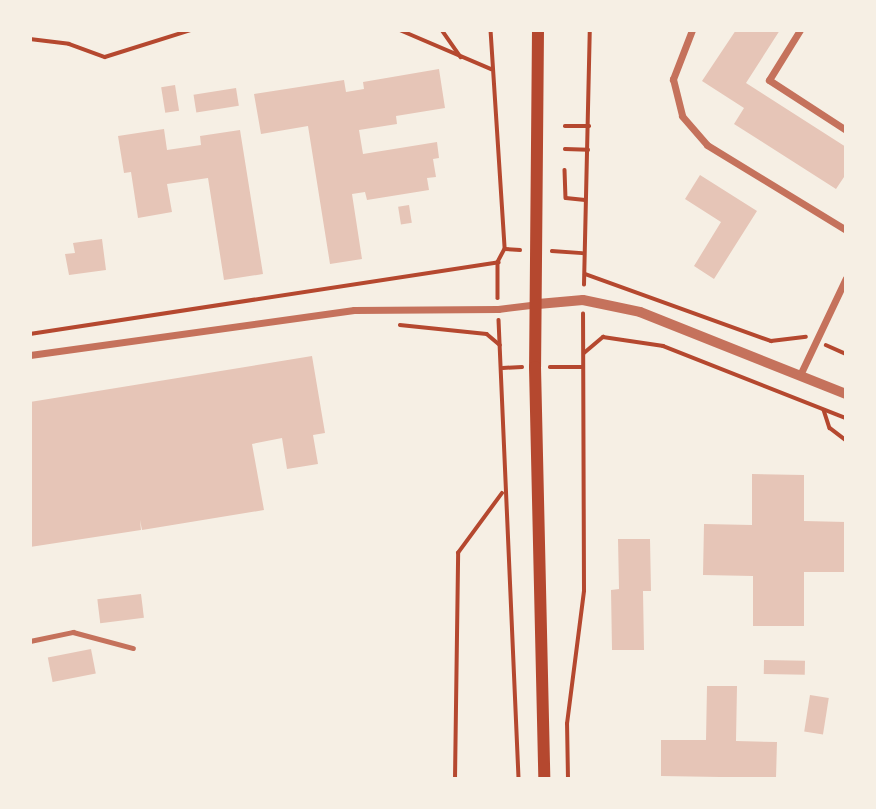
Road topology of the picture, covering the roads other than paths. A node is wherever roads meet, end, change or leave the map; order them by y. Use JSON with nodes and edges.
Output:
{"nodes":[{"id":1,"x":538,"y":30,"type":"edge"},
{"id":2,"x":692,"y":30,"type":"edge"},
{"id":3,"x":800,"y":30,"type":"edge"},
{"id":4,"x":846,"y":130,"type":"edge"},
{"id":5,"x":846,"y":230,"type":"edge"},
{"id":6,"x":846,"y":278,"type":"edge"},
{"id":7,"x":538,"y":304,"type":"junction"},
{"id":8,"x":30,"y":355,"type":"edge"},
{"id":9,"x":800,"y":375,"type":"junction"},
{"id":10,"x":846,"y":394,"type":"edge"},
{"id":11,"x":30,"y":641,"type":"edge"},
{"id":12,"x":133,"y":648,"type":"dead end"},
{"id":13,"x":544,"y":779,"type":"edge"}],
"edges":[{"from":1,"to":7,"type":"main road"},
{"from":2,"to":5,"type":"street"},
{"from":3,"to":4,"type":"street"},
{"from":6,"to":9,"type":"street"},
{"from":7,"to":8,"type":"street"},
{"from":7,"to":9,"type":"street"},
{"from":7,"to":13,"type":"main road"},
{"from":9,"to":10,"type":"street"},
{"from":11,"to":12,"type":"lane"}]}
